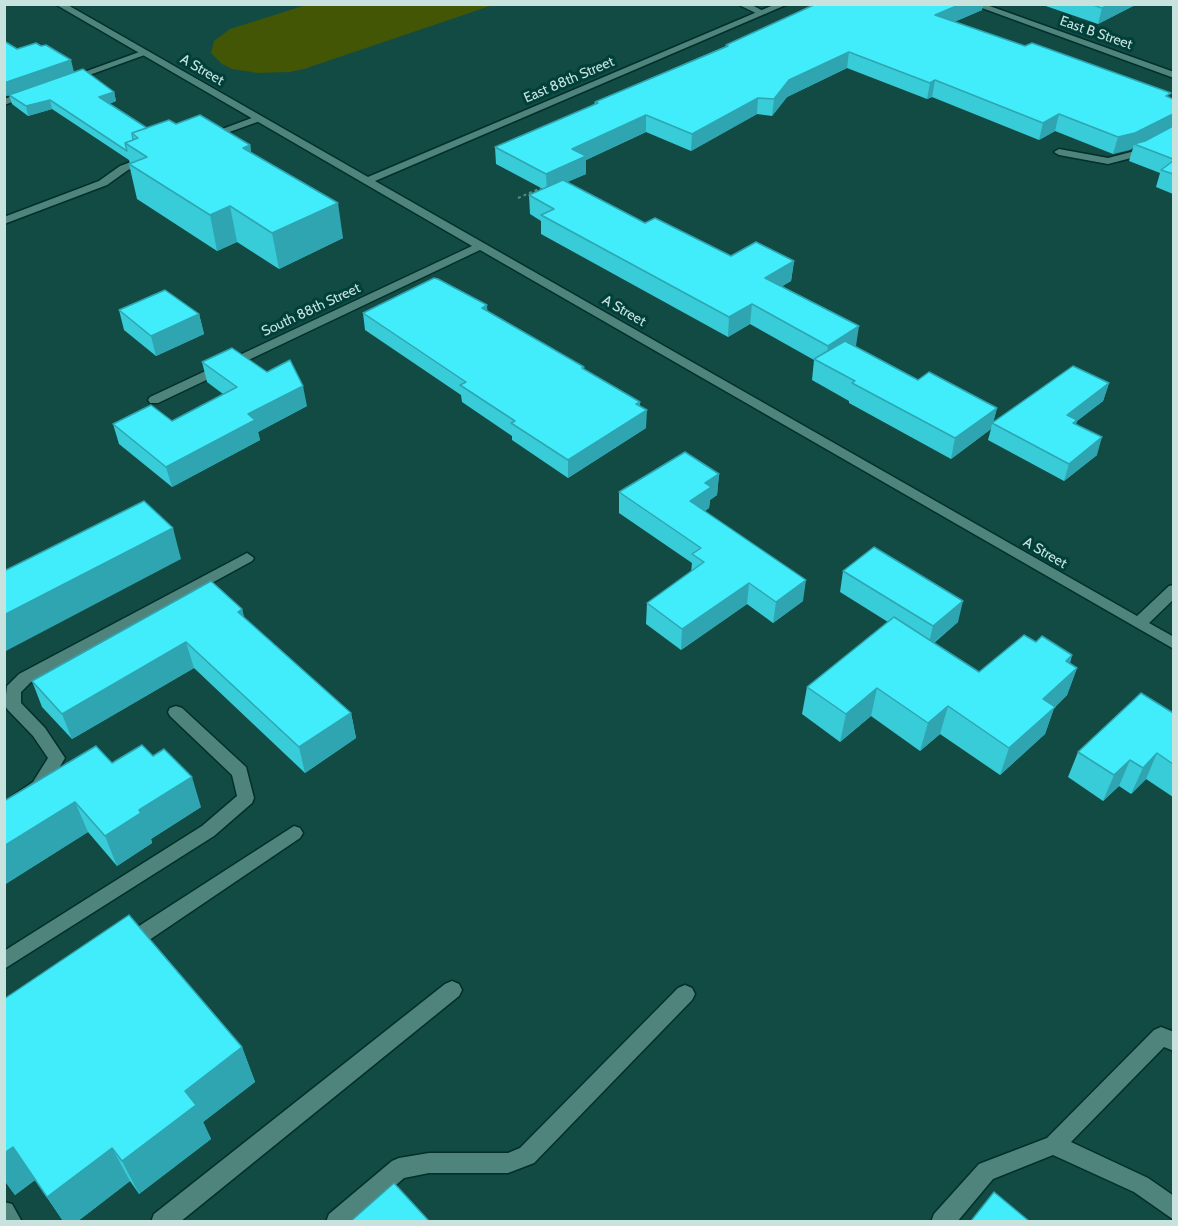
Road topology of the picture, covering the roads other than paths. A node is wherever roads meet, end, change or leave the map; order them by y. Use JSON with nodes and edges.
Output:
{"nodes":[{"id":1,"x":59,"y":4,"type":"edge"},
{"id":2,"x":741,"y":4,"type":"edge"},
{"id":3,"x":784,"y":4,"type":"edge"},
{"id":4,"x":975,"y":4,"type":"edge"},
{"id":5,"x":763,"y":13,"type":"junction"},
{"id":6,"x":145,"y":53,"type":"junction"},
{"id":7,"x":1173,"y":75,"type":"edge"},
{"id":8,"x":58,"y":83,"type":"edge"},
{"id":9,"x":37,"y":91,"type":"edge"},
{"id":10,"x":4,"y":102,"type":"edge"},
{"id":11,"x":257,"y":118,"type":"junction"},
{"id":12,"x":1173,"y":133,"type":"edge"},
{"id":13,"x":194,"y":141,"type":"edge"},
{"id":14,"x":1059,"y":152,"type":"dead end"},
{"id":15,"x":155,"y":156,"type":"edge"},
{"id":16,"x":366,"y":181,"type":"junction"},
{"id":17,"x":4,"y":221,"type":"edge"},
{"id":18,"x":480,"y":246,"type":"junction"},
{"id":19,"x":154,"y":400,"type":"dead end"},
{"id":20,"x":247,"y":558,"type":"dead end"},
{"id":21,"x":1173,"y":590,"type":"edge"},
{"id":22,"x":1138,"y":624,"type":"junction"},
{"id":23,"x":1173,"y":644,"type":"edge"},
{"id":24,"x":176,"y":712,"type":"dead end"},
{"id":25,"x":4,"y":812,"type":"edge"},
{"id":26,"x":294,"y":833,"type":"dead end"},
{"id":27,"x":114,"y":953,"type":"edge"},
{"id":28,"x":4,"y":961,"type":"edge"},
{"id":29,"x":452,"y":990,"type":"dead end"},
{"id":30,"x":686,"y":994,"type":"dead end"},
{"id":31,"x":1173,"y":1042,"type":"edge"},
{"id":32,"x":1054,"y":1144,"type":"junction"},
{"id":33,"x":1173,"y":1210,"type":"edge"},
{"id":34,"x":4,"y":1212,"type":"edge"},
{"id":35,"x":11,"y":1221,"type":"edge"},
{"id":36,"x":162,"y":1221,"type":"edge"},
{"id":37,"x":337,"y":1221,"type":"edge"},
{"id":38,"x":942,"y":1221,"type":"edge"}],
"edges":[{"from":1,"to":6,"type":"street","name":"A Street"},
{"from":2,"to":5,"type":"street"},
{"from":3,"to":5,"type":"street","name":"East 88th Street"},
{"from":4,"to":7,"type":"street","name":"East B Street"},
{"from":5,"to":16,"type":"street","name":"East 88th Street"},
{"from":6,"to":8,"type":"street"},
{"from":6,"to":11,"type":"street","name":"A Street"},
{"from":9,"to":10,"type":"street"},
{"from":11,"to":13,"type":"street"},
{"from":11,"to":16,"type":"street","name":"A Street"},
{"from":12,"to":14,"type":"street"},
{"from":15,"to":17,"type":"street"},
{"from":16,"to":18,"type":"street","name":"A Street"},
{"from":18,"to":19,"type":"street","name":"South 88th Street"},
{"from":18,"to":22,"type":"street","name":"A Street"},
{"from":20,"to":25,"type":"street"},
{"from":21,"to":22,"type":"street"},
{"from":22,"to":23,"type":"street","name":"A Street"},
{"from":24,"to":28,"type":"street"},
{"from":26,"to":27,"type":"street"},
{"from":29,"to":36,"type":"street"},
{"from":30,"to":37,"type":"street"},
{"from":31,"to":32,"type":"street"},
{"from":32,"to":33,"type":"street"},
{"from":32,"to":38,"type":"street"},
{"from":34,"to":35,"type":"street"}]}
